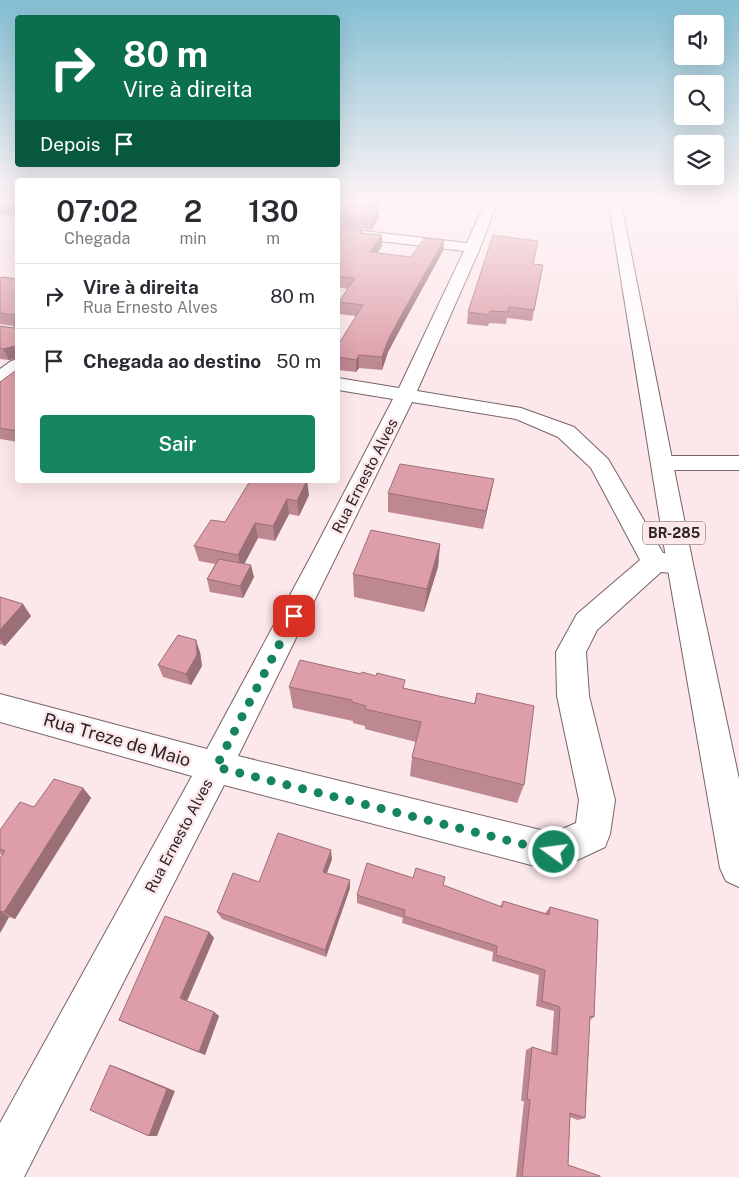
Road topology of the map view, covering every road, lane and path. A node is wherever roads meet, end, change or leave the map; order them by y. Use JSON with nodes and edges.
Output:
{"nodes":[{"id":1,"x":471,"y":253,"type":"edge"},
{"id":2,"x":624,"y":253,"type":"edge"},
{"id":3,"x":15,"y":367,"type":"edge"},
{"id":4,"x":0,"y":379,"type":"edge"},
{"id":5,"x":340,"y":384,"type":"edge"},
{"id":6,"x":405,"y":395,"type":"junction"},
{"id":7,"x":662,"y":463,"type":"junction"},
{"id":8,"x":739,"y":463,"type":"edge"},
{"id":9,"x":668,"y":563,"type":"junction"},
{"id":10,"x":0,"y":708,"type":"edge"},
{"id":11,"x":216,"y":767,"type":"junction"},
{"id":12,"x":739,"y":868,"type":"edge"},
{"id":13,"x":0,"y":1172,"type":"edge"}],
"edges":[{"from":1,"to":6,"type":"main road","name":"Rua Ernesto Alves"},
{"from":2,"to":7,"type":"main road","number":"BR-285"},
{"from":3,"to":4,"type":"main road"},
{"from":5,"to":6,"type":"main road"},
{"from":6,"to":9,"type":"main road"},
{"from":6,"to":11,"type":"main road","name":"Rua Ernesto Alves"},
{"from":7,"to":8,"type":"main road"},
{"from":7,"to":9,"type":"main road","number":"BR-285"},
{"from":9,"to":11,"type":"main road","name":"Rua Treze de Maio"},
{"from":9,"to":12,"type":"main road","number":"BR-285"},
{"from":10,"to":11,"type":"main road","name":"Rua Treze de Maio"},
{"from":11,"to":13,"type":"main road","name":"Rua Ernesto Alves"}]}
